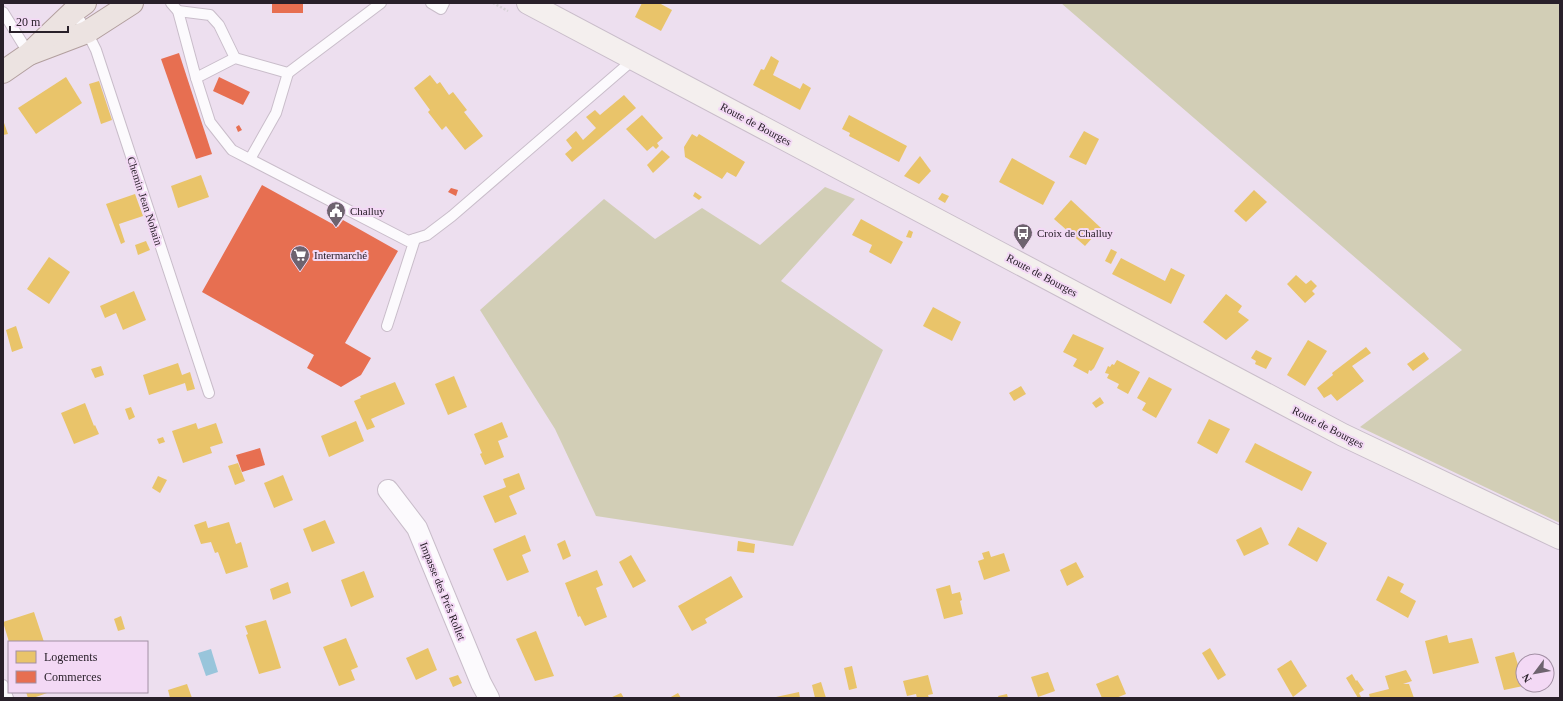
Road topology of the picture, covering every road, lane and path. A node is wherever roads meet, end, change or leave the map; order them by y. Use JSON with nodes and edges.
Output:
{"nodes":[{"id":1,"x":132,"y":3,"type":"edge"},
{"id":2,"x":171,"y":3,"type":"edge"},
{"id":3,"x":381,"y":3,"type":"edge"},
{"id":4,"x":431,"y":3,"type":"edge"},
{"id":5,"x":444,"y":3,"type":"edge"},
{"id":6,"x":528,"y":3,"type":"edge"},
{"id":7,"x":80,"y":7,"type":"edge"},
{"id":8,"x":3,"y":12,"type":"edge"},
{"id":9,"x":178,"y":12,"type":"junction"},
{"id":10,"x":87,"y":32,"type":"junction"},
{"id":11,"x":29,"y":54,"type":"junction"},
{"id":12,"x":235,"y":58,"type":"junction"},
{"id":13,"x":634,"y":59,"type":"junction"},
{"id":14,"x":4,"y":70,"type":"edge"},
{"id":15,"x":288,"y":73,"type":"junction"},
{"id":16,"x":196,"y":78,"type":"junction"},
{"id":17,"x":250,"y":159,"type":"junction"},
{"id":18,"x":415,"y":239,"type":"junction"},
{"id":19,"x":387,"y":326,"type":"dead end"},
{"id":20,"x":209,"y":394,"type":"dead end"},
{"id":21,"x":388,"y":490,"type":"dead end"},
{"id":22,"x":1560,"y":538,"type":"edge"},
{"id":23,"x":3,"y":685,"type":"edge"},
{"id":24,"x":8,"y":698,"type":"edge"},
{"id":25,"x":489,"y":698,"type":"edge"}],
"edges":[{"from":1,"to":10,"type":"main road"},
{"from":2,"to":9,"type":"lane"},
{"from":3,"to":15,"type":"lane"},
{"from":4,"to":5,"type":"lane"},
{"from":6,"to":13,"type":"street","name":"Route de Bourges"},
{"from":7,"to":10,"type":"lane","name":"Chemin Jean Nohain"},
{"from":7,"to":11,"type":"main road"},
{"from":8,"to":11,"type":"lane"},
{"from":9,"to":12,"type":"lane"},
{"from":9,"to":16,"type":"lane"},
{"from":10,"to":11,"type":"main road"},
{"from":10,"to":20,"type":"lane","name":"Chemin Jean Nohain"},
{"from":11,"to":14,"type":"main road"},
{"from":12,"to":15,"type":"lane"},
{"from":12,"to":16,"type":"lane"},
{"from":13,"to":18,"type":"lane"},
{"from":13,"to":22,"type":"street","name":"Route de Bourges"},
{"from":15,"to":17,"type":"lane"},
{"from":16,"to":17,"type":"lane"},
{"from":17,"to":18,"type":"lane"},
{"from":18,"to":19,"type":"lane"},
{"from":21,"to":25,"type":"street","name":"Impasse des Prés Rollet"},
{"from":23,"to":24,"type":"lane"}]}
